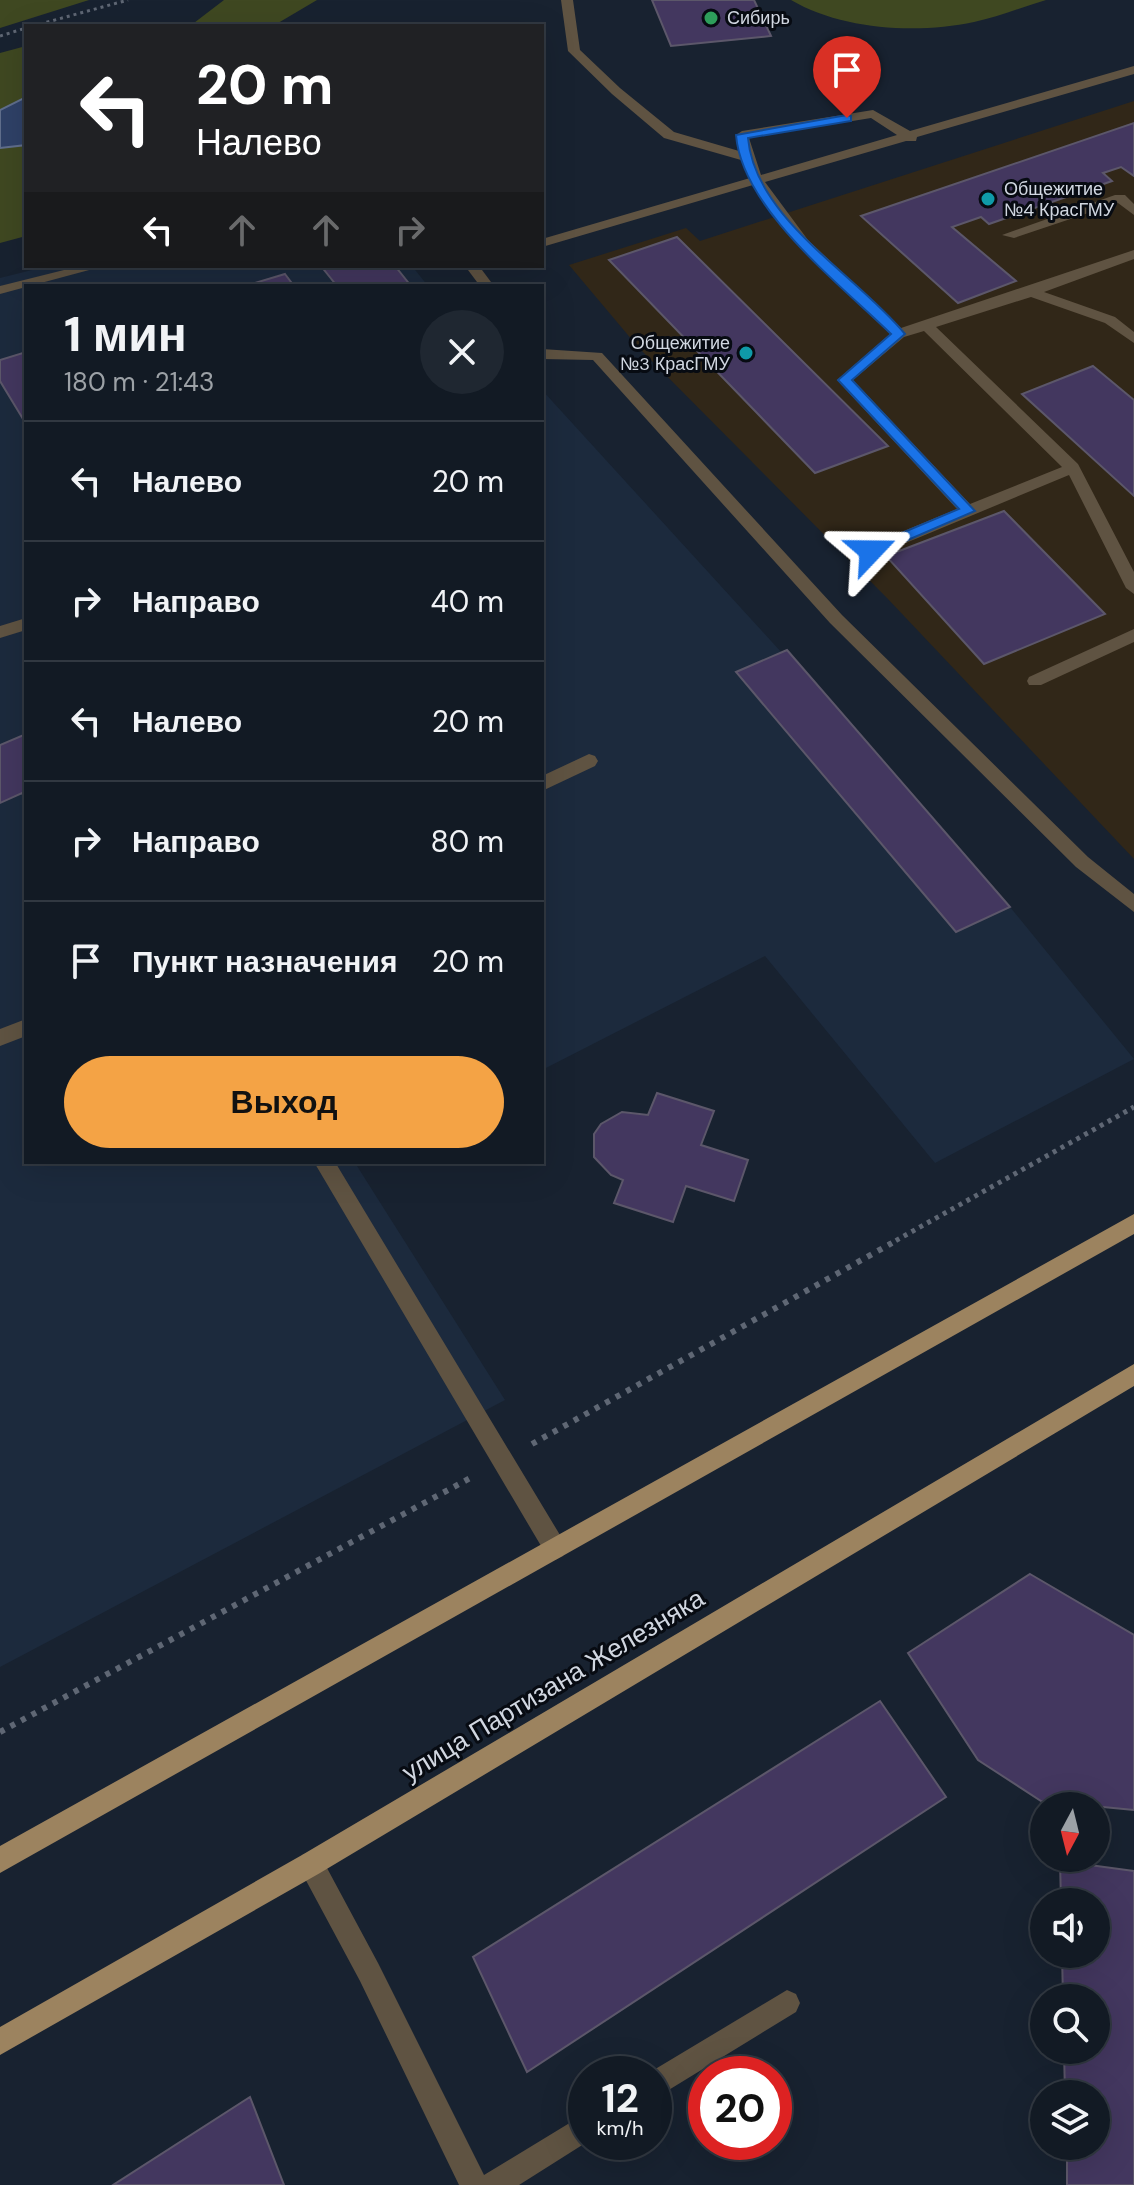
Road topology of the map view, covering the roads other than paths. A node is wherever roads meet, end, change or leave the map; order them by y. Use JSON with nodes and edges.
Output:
{"nodes":[{"id":1,"x":567,"y":0,"type":"edge"},
{"id":2,"x":1134,"y":70,"type":"edge"},
{"id":3,"x":911,"y":138,"type":"junction"},
{"id":4,"x":744,"y":157,"type":"junction"},
{"id":5,"x":760,"y":182,"type":"junction"},
{"id":6,"x":1134,"y":211,"type":"edge"},
{"id":7,"x":1009,"y":235,"type":"dead end"},
{"id":8,"x":544,"y":242,"type":"edge"},
{"id":9,"x":1134,"y":254,"type":"edge"},
{"id":10,"x":89,"y":268,"type":"edge"},
{"id":11,"x":24,"y":284,"type":"edge"},
{"id":12,"x":24,"y":284,"type":"edge"},
{"id":13,"x":0,"y":290,"type":"edge"},
{"id":14,"x":1031,"y":292,"type":"junction"},
{"id":15,"x":927,"y":326,"type":"junction"},
{"id":16,"x":899,"y":334,"type":"junction"},
{"id":17,"x":1134,"y":339,"type":"edge"},
{"id":18,"x":544,"y":354,"type":"edge"},
{"id":19,"x":1073,"y":468,"type":"junction"},
{"id":20,"x":968,"y":511,"type":"junction"},
{"id":21,"x":871,"y":551,"type":"dead end"},
{"id":22,"x":1134,"y":588,"type":"edge"},
{"id":23,"x":24,"y":625,"type":"edge"},
{"id":24,"x":0,"y":632,"type":"edge"},
{"id":25,"x":1134,"y":635,"type":"edge"},
{"id":26,"x":1035,"y":681,"type":"dead end"},
{"id":27,"x":589,"y":761,"type":"dead end"},
{"id":28,"x":544,"y":783,"type":"edge"},
{"id":29,"x":1134,"y":905,"type":"edge"},
{"id":30,"x":24,"y":1028,"type":"edge"},
{"id":31,"x":0,"y":1038,"type":"edge"},
{"id":32,"x":325,"y":1164,"type":"edge"},
{"id":33,"x":1134,"y":1223,"type":"edge"},
{"id":34,"x":1134,"y":1374,"type":"edge"},
{"id":35,"x":555,"y":1548,"type":"junction"},
{"id":36,"x":0,"y":1860,"type":"edge"},
{"id":37,"x":311,"y":1864,"type":"junction"},
{"id":38,"x":787,"y":2003,"type":"dead end"},
{"id":39,"x":0,"y":2042,"type":"edge"},
{"id":40,"x":672,"y":2074,"type":"edge"},
{"id":41,"x":568,"y":2138,"type":"edge"},
{"id":42,"x":474,"y":2185,"type":"edge"},
{"id":43,"x":493,"y":2185,"type":"edge"}],
"edges":[{"from":1,"to":4,"type":"lane"},
{"from":2,"to":3,"type":"lane"},
{"from":3,"to":4,"type":"lane"},
{"from":3,"to":5,"type":"lane"},
{"from":4,"to":5,"type":"lane"},
{"from":5,"to":8,"type":"lane"},
{"from":5,"to":16,"type":"lane"},
{"from":6,"to":7,"type":"lane"},
{"from":9,"to":14,"type":"lane"},
{"from":10,"to":11,"type":"lane"},
{"from":12,"to":13,"type":"lane"},
{"from":14,"to":15,"type":"lane"},
{"from":14,"to":17,"type":"lane"},
{"from":15,"to":16,"type":"lane"},
{"from":15,"to":19,"type":"lane"},
{"from":16,"to":20,"type":"lane"},
{"from":18,"to":29,"type":"lane"},
{"from":19,"to":20,"type":"lane"},
{"from":19,"to":22,"type":"lane"},
{"from":20,"to":21,"type":"lane"},
{"from":23,"to":24,"type":"lane"},
{"from":25,"to":26,"type":"lane"},
{"from":27,"to":28,"type":"lane"},
{"from":30,"to":31,"type":"lane"},
{"from":32,"to":35,"type":"lane"},
{"from":33,"to":35,"type":"main road"},
{"from":34,"to":37,"type":"main road","name":"улица Партизана Железняка"},
{"from":35,"to":36,"type":"main road"},
{"from":37,"to":39,"type":"main road","name":"улица Партизана Железняка"},
{"from":37,"to":42,"type":"lane"},
{"from":38,"to":40,"type":"lane"},
{"from":41,"to":43,"type":"lane"}]}
